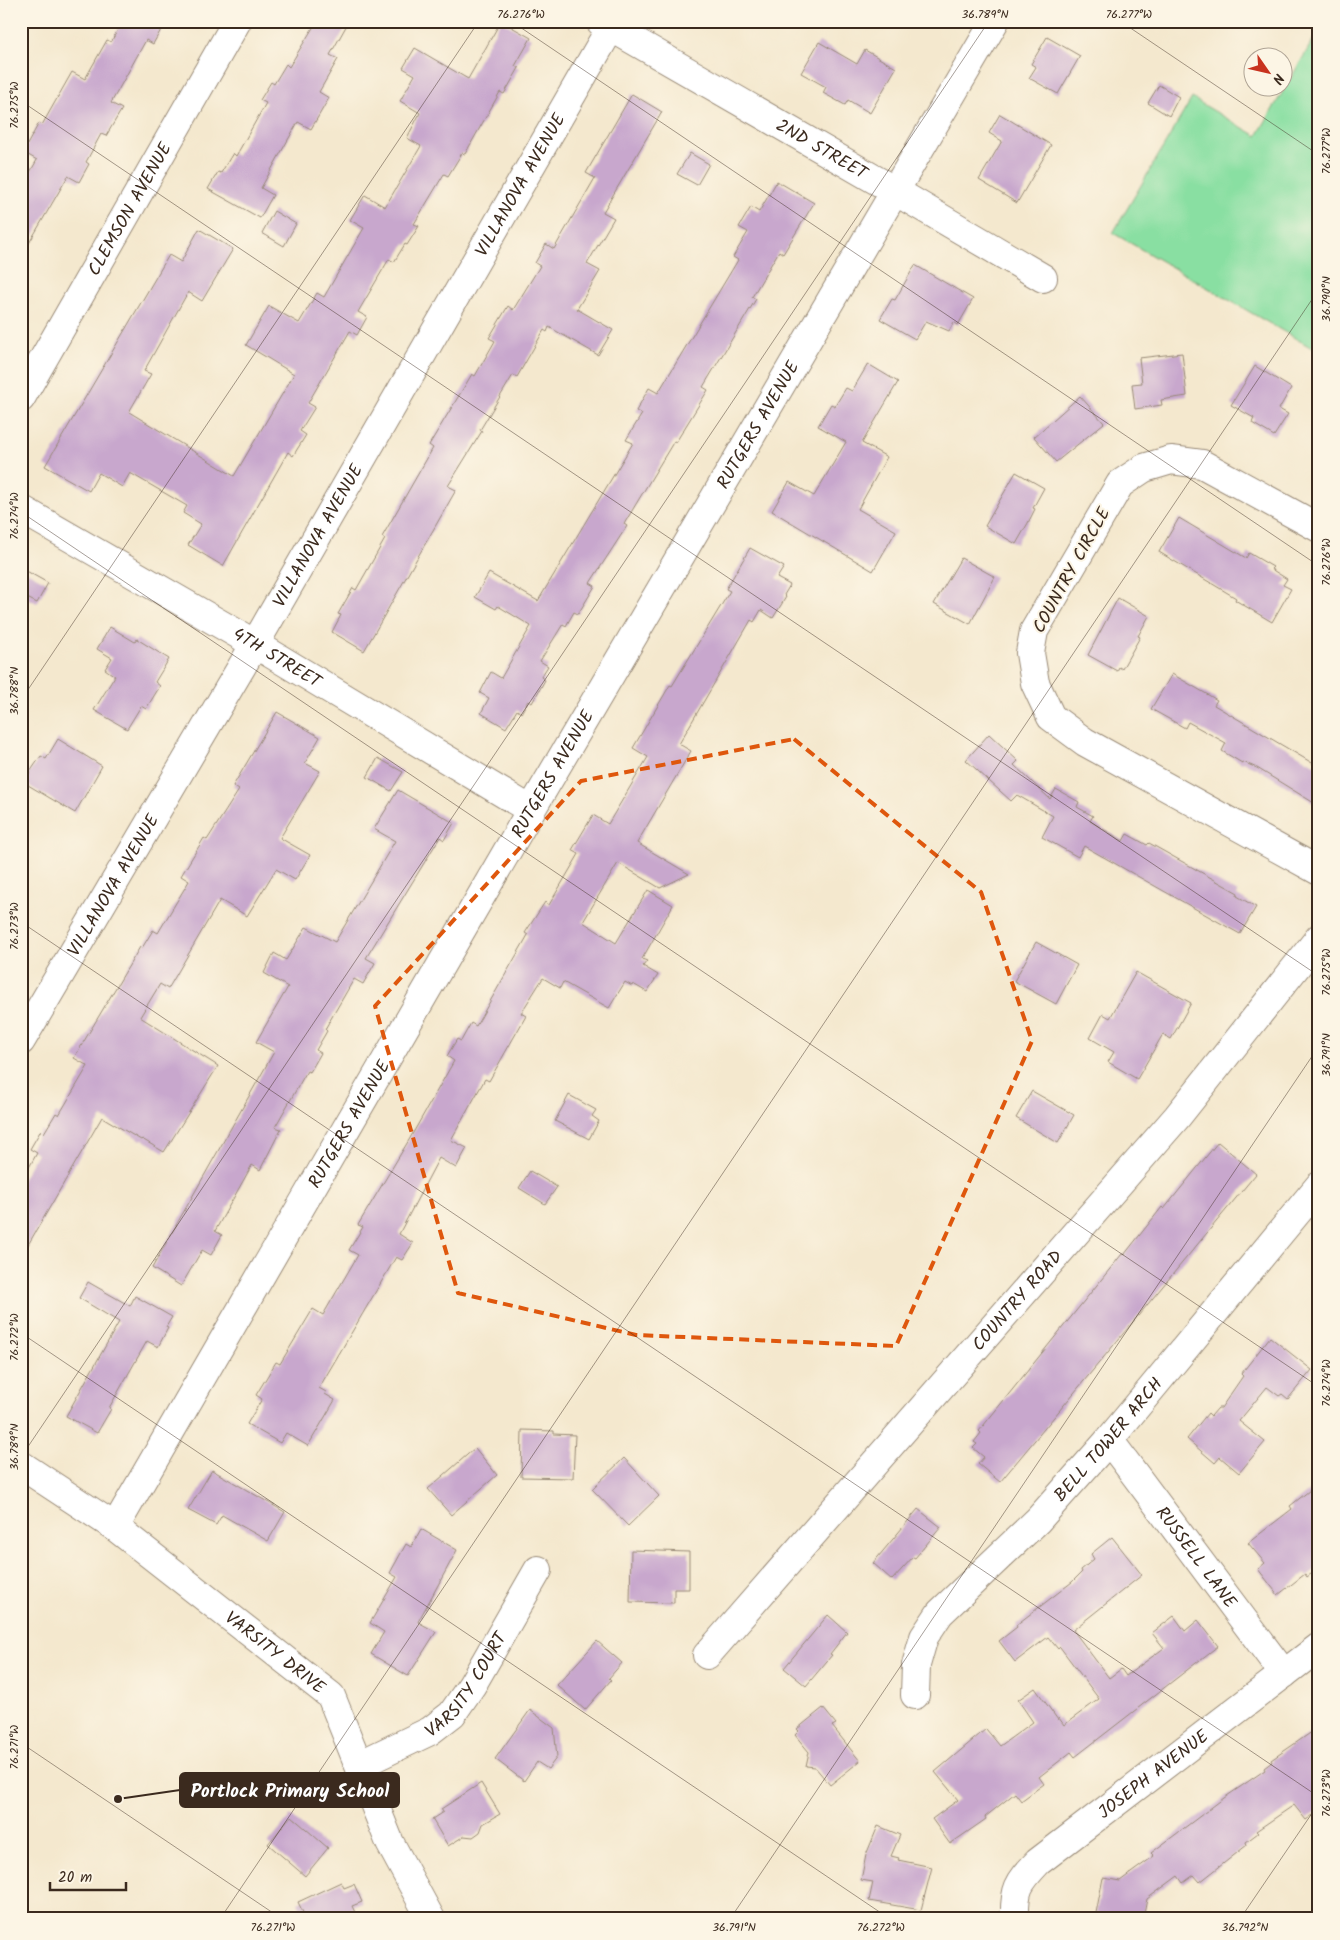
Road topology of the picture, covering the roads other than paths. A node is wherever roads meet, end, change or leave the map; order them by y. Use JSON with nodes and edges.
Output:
{"nodes":[{"id":1,"x":237,"y":21,"type":"edge"},
{"id":2,"x":995,"y":21,"type":"edge"},
{"id":3,"x":606,"y":24,"type":"edge"},
{"id":4,"x":895,"y":191,"type":"junction"},
{"id":5,"x":1043,"y":278,"type":"dead end"},
{"id":6,"x":21,"y":398,"type":"edge"},
{"id":7,"x":21,"y":509,"type":"edge"},
{"id":8,"x":1319,"y":528,"type":"edge"},
{"id":9,"x":255,"y":644,"type":"junction"},
{"id":10,"x":531,"y":810,"type":"junction"},
{"id":11,"x":1319,"y":871,"type":"edge"},
{"id":12,"x":1319,"y":938,"type":"edge"},
{"id":13,"x":21,"y":1041,"type":"edge"},
{"id":14,"x":1319,"y":1186,"type":"edge"},
{"id":15,"x":1109,"y":1440,"type":"junction"},
{"id":16,"x":21,"y":1466,"type":"edge"},
{"id":17,"x":115,"y":1527,"type":"junction"},
{"id":18,"x":538,"y":1570,"type":"dead end"},
{"id":19,"x":1319,"y":1647,"type":"edge"},
{"id":20,"x":706,"y":1655,"type":"dead end"},
{"id":21,"x":1284,"y":1674,"type":"junction"},
{"id":22,"x":915,"y":1695,"type":"dead end"},
{"id":23,"x":359,"y":1765,"type":"junction"},
{"id":24,"x":431,"y":1919,"type":"edge"},
{"id":25,"x":1015,"y":1919,"type":"edge"}],
"edges":[{"from":1,"to":6,"type":"street","name":"CLEMSON AVENUE"},
{"from":2,"to":4,"type":"street","name":"RUTGERS AVENUE"},
{"from":3,"to":4,"type":"street","name":"2ND STREET"},
{"from":3,"to":9,"type":"street","name":"VILLANOVA AVENUE"},
{"from":4,"to":5,"type":"street","name":"2ND STREET"},
{"from":4,"to":10,"type":"street","name":"RUTGERS AVENUE"},
{"from":7,"to":9,"type":"street","name":"4TH STREET"},
{"from":8,"to":11,"type":"street","name":"COUNTRY CIRCLE"},
{"from":9,"to":10,"type":"street","name":"4TH STREET"},
{"from":9,"to":13,"type":"street","name":"VILLANOVA AVENUE"},
{"from":10,"to":17,"type":"street","name":"RUTGERS AVENUE"},
{"from":12,"to":20,"type":"street","name":"COUNTRY ROAD"},
{"from":14,"to":15,"type":"street","name":"BELL TOWER ARCH"},
{"from":15,"to":21,"type":"street","name":"RUSSELL LANE"},
{"from":15,"to":22,"type":"street","name":"BELL TOWER ARCH"},
{"from":16,"to":17,"type":"street","name":"VARSITY DRIVE"},
{"from":17,"to":23,"type":"street","name":"VARSITY DRIVE"},
{"from":18,"to":23,"type":"street","name":"VARSITY COURT"},
{"from":19,"to":21,"type":"street","name":"JOSEPH AVENUE"},
{"from":21,"to":25,"type":"street","name":"JOSEPH AVENUE"},
{"from":23,"to":24,"type":"street","name":"VARSITY DRIVE"}]}
